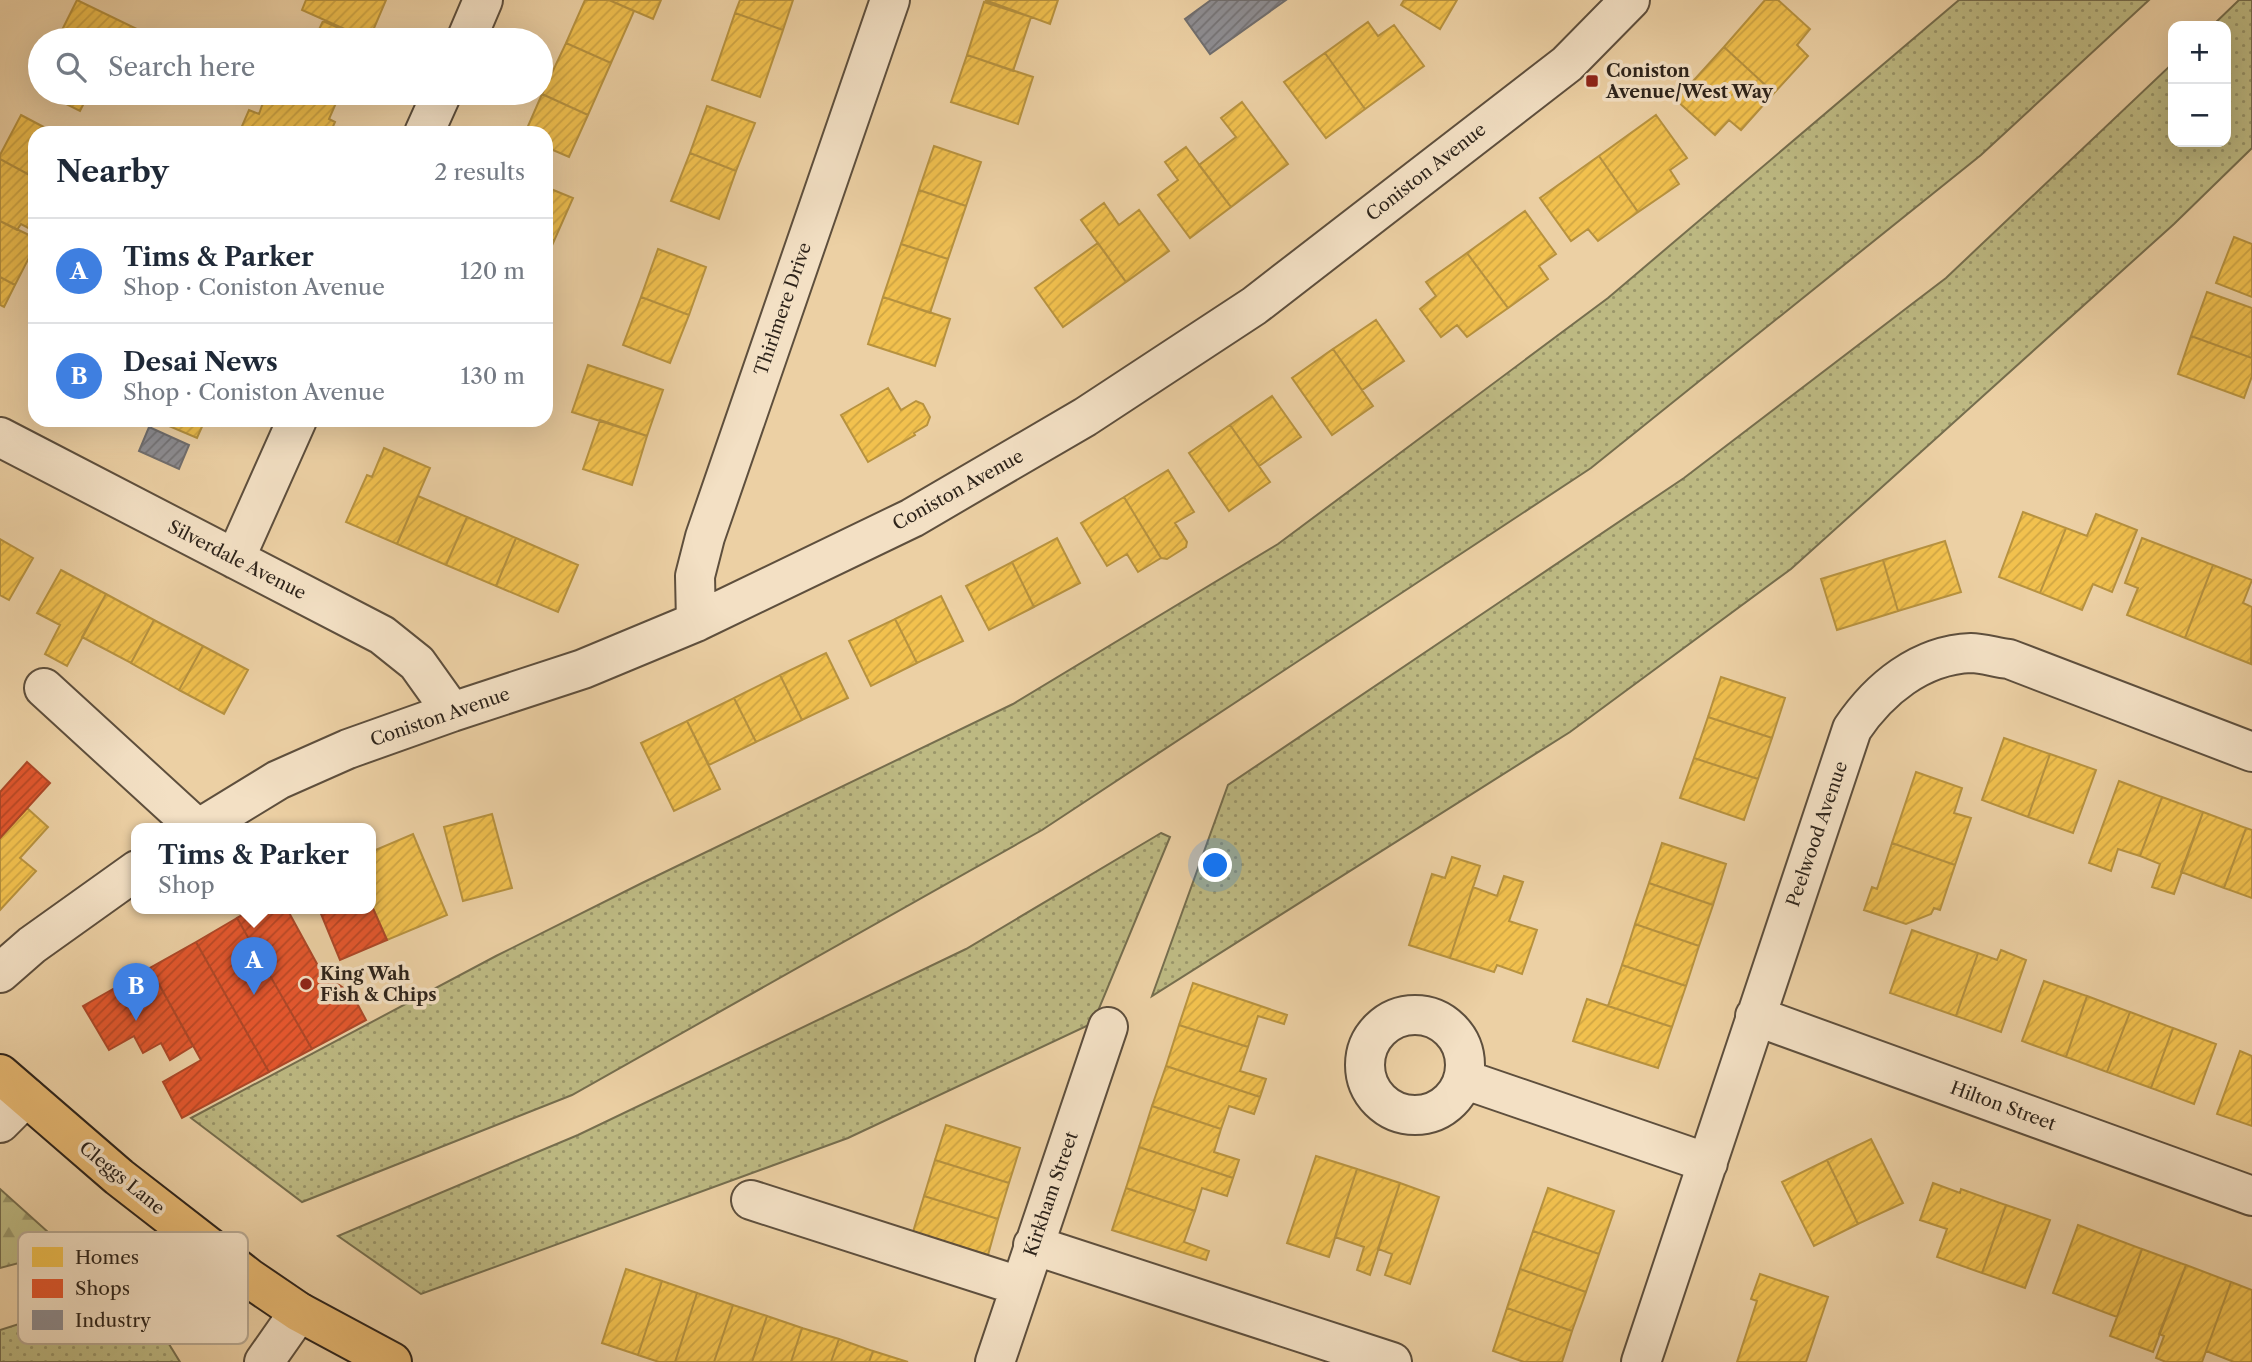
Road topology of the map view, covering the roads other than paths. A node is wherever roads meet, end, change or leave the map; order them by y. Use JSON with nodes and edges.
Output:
{"nodes":[{"id":1,"x":484,"y":0,"type":"edge"},
{"id":2,"x":890,"y":0,"type":"edge"},
{"id":3,"x":1630,"y":0,"type":"edge"},
{"id":4,"x":471,"y":28,"type":"edge"},
{"id":5,"x":437,"y":105,"type":"edge"},
{"id":6,"x":427,"y":126,"type":"edge"},
{"id":7,"x":294,"y":427,"type":"edge"},
{"id":8,"x":0,"y":437,"type":"edge"},
{"id":9,"x":235,"y":559,"type":"junction"},
{"id":10,"x":696,"y":622,"type":"junction"},
{"id":11,"x":44,"y":688,"type":"dead end"},
{"id":12,"x":452,"y":712,"type":"junction"},
{"id":13,"x":2252,"y":752,"type":"edge"},
{"id":14,"x":191,"y":823,"type":"edge"},
{"id":15,"x":208,"y":823,"type":"edge"},
{"id":16,"x":131,"y":874,"type":"edge"},
{"id":17,"x":0,"y":973,"type":"edge"},
{"id":18,"x":1755,"y":1016,"type":"junction"},
{"id":19,"x":1108,"y":1027,"type":"dead end"},
{"id":20,"x":1463,"y":1079,"type":"dead end"},
{"id":21,"x":9,"y":1098,"type":"edge"},
{"id":22,"x":1707,"y":1163,"type":"junction"},
{"id":23,"x":2252,"y":1196,"type":"edge"},
{"id":24,"x":751,"y":1200,"type":"dead end"},
{"id":25,"x":190,"y":1232,"type":"edge"},
{"id":26,"x":1033,"y":1245,"type":"junction"},
{"id":27,"x":248,"y":1277,"type":"edge"},
{"id":28,"x":1019,"y":1286,"type":"junction"},
{"id":29,"x":299,"y":1312,"type":"junction"},
{"id":30,"x":388,"y":1361,"type":"edge"},
{"id":31,"x":264,"y":1362,"type":"edge"},
{"id":32,"x":995,"y":1362,"type":"edge"},
{"id":33,"x":1392,"y":1362,"type":"edge"},
{"id":34,"x":1641,"y":1362,"type":"edge"}],
"edges":[{"from":1,"to":4,"type":"street"},
{"from":2,"to":10,"type":"street","name":"Thirlmere Drive"},
{"from":3,"to":10,"type":"street","name":"Coniston Avenue"},
{"from":5,"to":6,"type":"street"},
{"from":7,"to":9,"type":"street"},
{"from":8,"to":9,"type":"street","name":"Silverdale Avenue"},
{"from":9,"to":12,"type":"street","name":"Silverdale Avenue"},
{"from":10,"to":12,"type":"street","name":"Coniston Avenue"},
{"from":11,"to":14,"type":"street"},
{"from":12,"to":15,"type":"street","name":"Coniston Avenue"},
{"from":13,"to":18,"type":"street","name":"Peelwood Avenue"},
{"from":16,"to":17,"type":"street"},
{"from":18,"to":22,"type":"street","name":"Peelwood Avenue"},
{"from":18,"to":23,"type":"street","name":"Hilton Street"},
{"from":19,"to":26,"type":"street","name":"Kirkham Street"},
{"from":20,"to":22,"type":"street"},
{"from":21,"to":25,"type":"main road","name":"Cleggs Lane"},
{"from":22,"to":34,"type":"street","name":"Peelwood Avenue"},
{"from":24,"to":28,"type":"street"},
{"from":26,"to":28,"type":"street","name":"Kirkham Street"},
{"from":26,"to":33,"type":"street"},
{"from":27,"to":29,"type":"main road","name":"Cleggs Lane"},
{"from":28,"to":32,"type":"street","name":"Kirkham Street"},
{"from":29,"to":30,"type":"main road","name":"Cleggs Lane"},
{"from":29,"to":31,"type":"street"}]}
